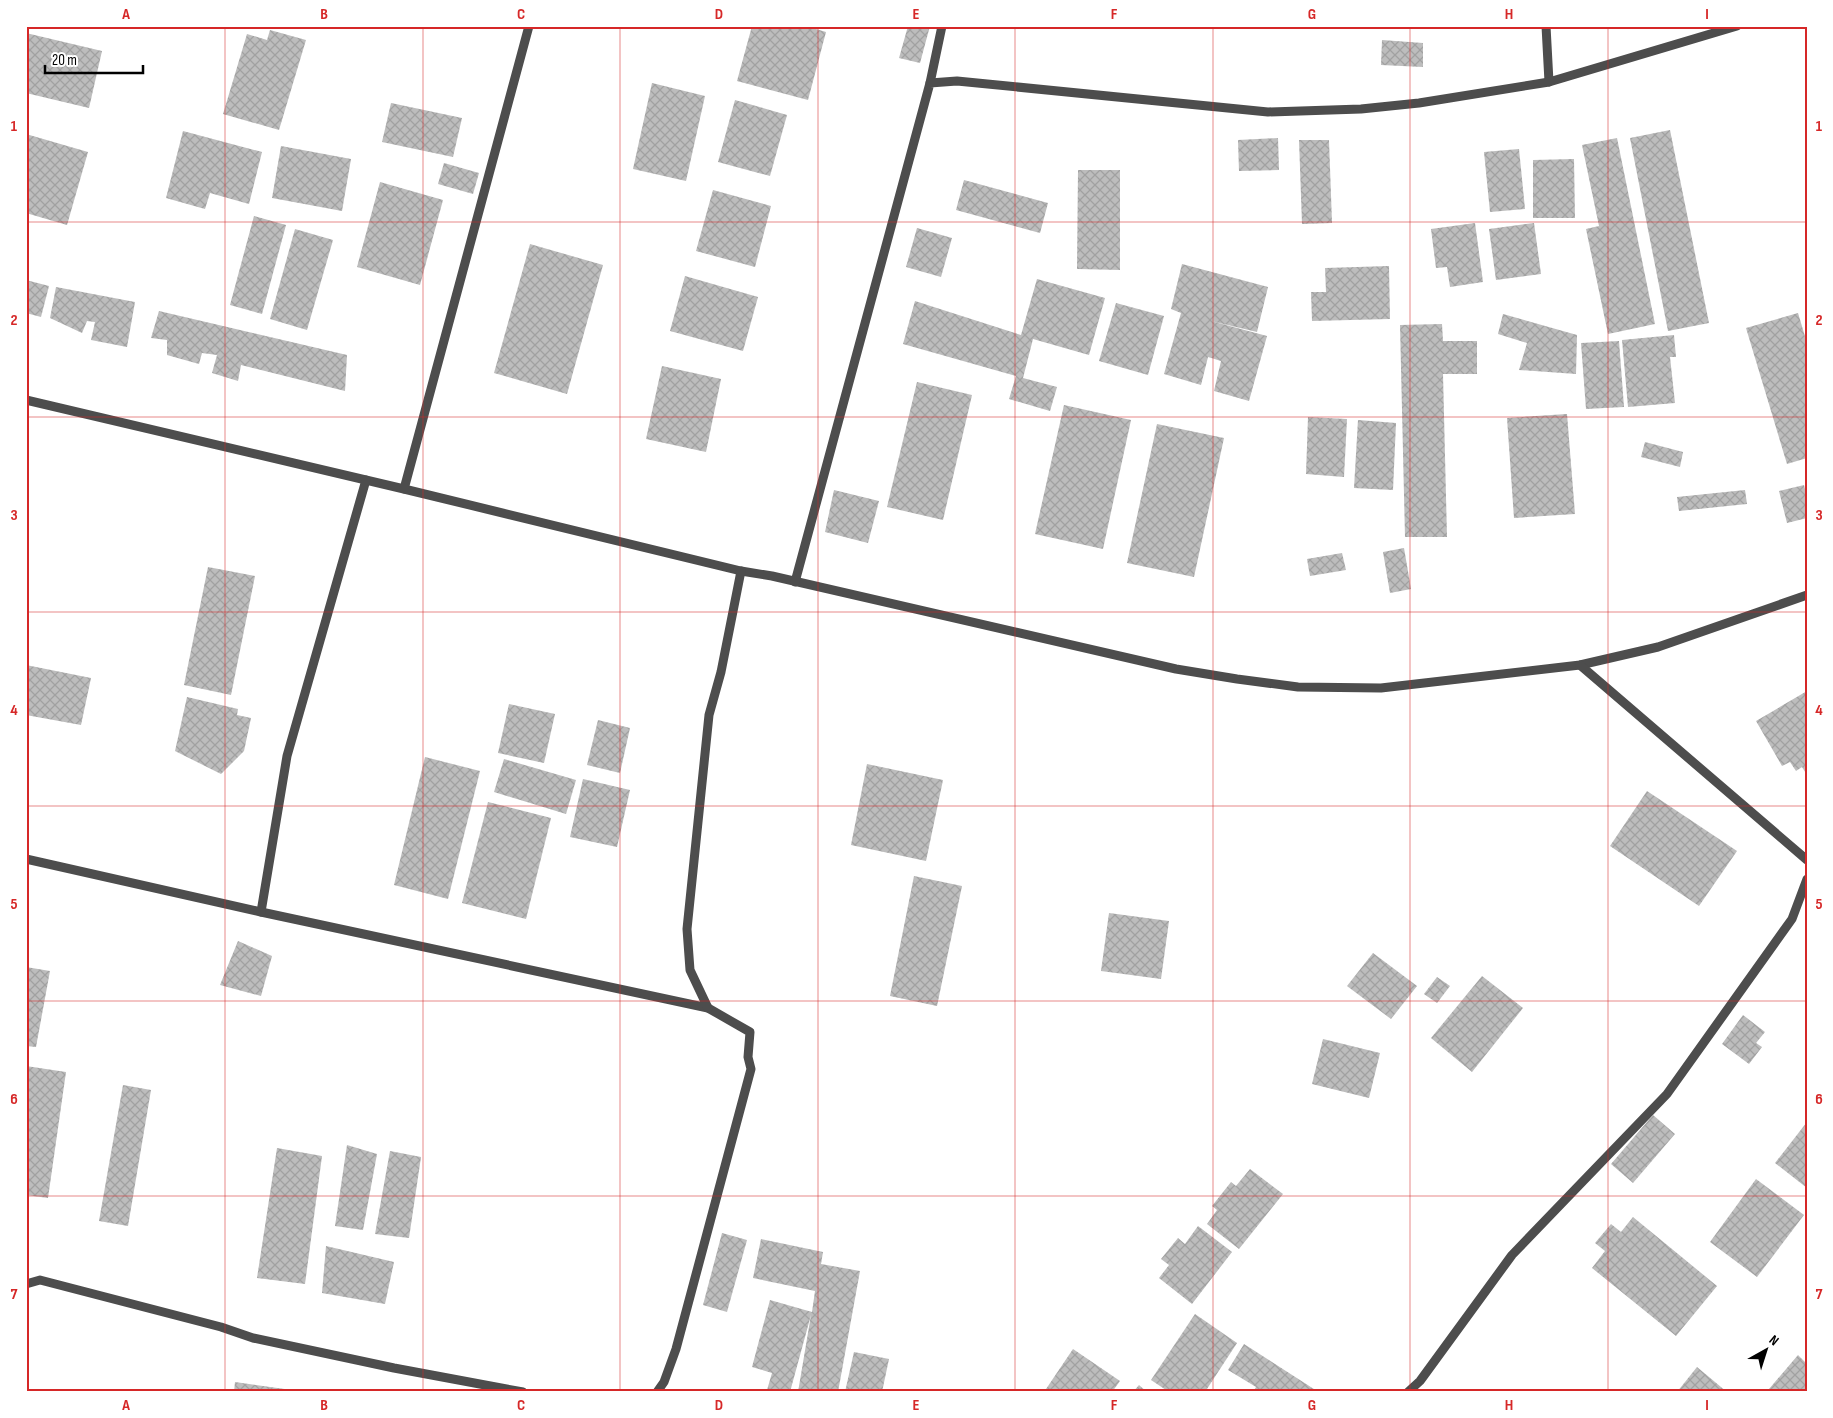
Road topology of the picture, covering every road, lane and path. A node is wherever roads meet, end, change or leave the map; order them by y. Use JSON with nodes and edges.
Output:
{"nodes":[{"id":1,"x":529,"y":26,"type":"edge"},
{"id":2,"x":942,"y":26,"type":"edge"},
{"id":3,"x":1546,"y":26,"type":"edge"},
{"id":4,"x":1737,"y":26,"type":"edge"},
{"id":5,"x":1549,"y":82,"type":"junction"},
{"id":6,"x":930,"y":83,"type":"junction"},
{"id":7,"x":26,"y":400,"type":"edge"},
{"id":8,"x":366,"y":480,"type":"junction"},
{"id":9,"x":404,"y":489,"type":"junction"},
{"id":10,"x":741,"y":571,"type":"junction"},
{"id":11,"x":795,"y":582,"type":"junction"},
{"id":12,"x":1807,"y":595,"type":"edge"},
{"id":13,"x":1580,"y":665,"type":"junction"},
{"id":14,"x":26,"y":859,"type":"edge"},
{"id":15,"x":1807,"y":860,"type":"edge"},
{"id":16,"x":1807,"y":879,"type":"edge"},
{"id":17,"x":261,"y":912,"type":"junction"},
{"id":18,"x":708,"y":1008,"type":"junction"},
{"id":19,"x":26,"y":1284,"type":"edge"},
{"id":20,"x":664,"y":1382,"type":"junction"},
{"id":21,"x":523,"y":1392,"type":"edge"},
{"id":22,"x":657,"y":1392,"type":"edge"},
{"id":23,"x":667,"y":1392,"type":"edge"},
{"id":24,"x":1408,"y":1392,"type":"edge"}],
"edges":[{"from":1,"to":9,"type":"street"},
{"from":2,"to":6,"type":"street"},
{"from":3,"to":5,"type":"street"},
{"from":4,"to":5,"type":"street"},
{"from":5,"to":6,"type":"street"},
{"from":6,"to":11,"type":"street"},
{"from":7,"to":8,"type":"street"},
{"from":8,"to":9,"type":"street"},
{"from":8,"to":17,"type":"street"},
{"from":9,"to":10,"type":"street"},
{"from":10,"to":11,"type":"street"},
{"from":10,"to":18,"type":"street"},
{"from":11,"to":13,"type":"street"},
{"from":12,"to":13,"type":"street"},
{"from":13,"to":15,"type":"street"},
{"from":14,"to":17,"type":"street"},
{"from":16,"to":24,"type":"street"},
{"from":17,"to":18,"type":"street"},
{"from":18,"to":20,"type":"street"},
{"from":19,"to":21,"type":"street"},
{"from":20,"to":22,"type":"street"},
{"from":20,"to":23,"type":"street"}]}
